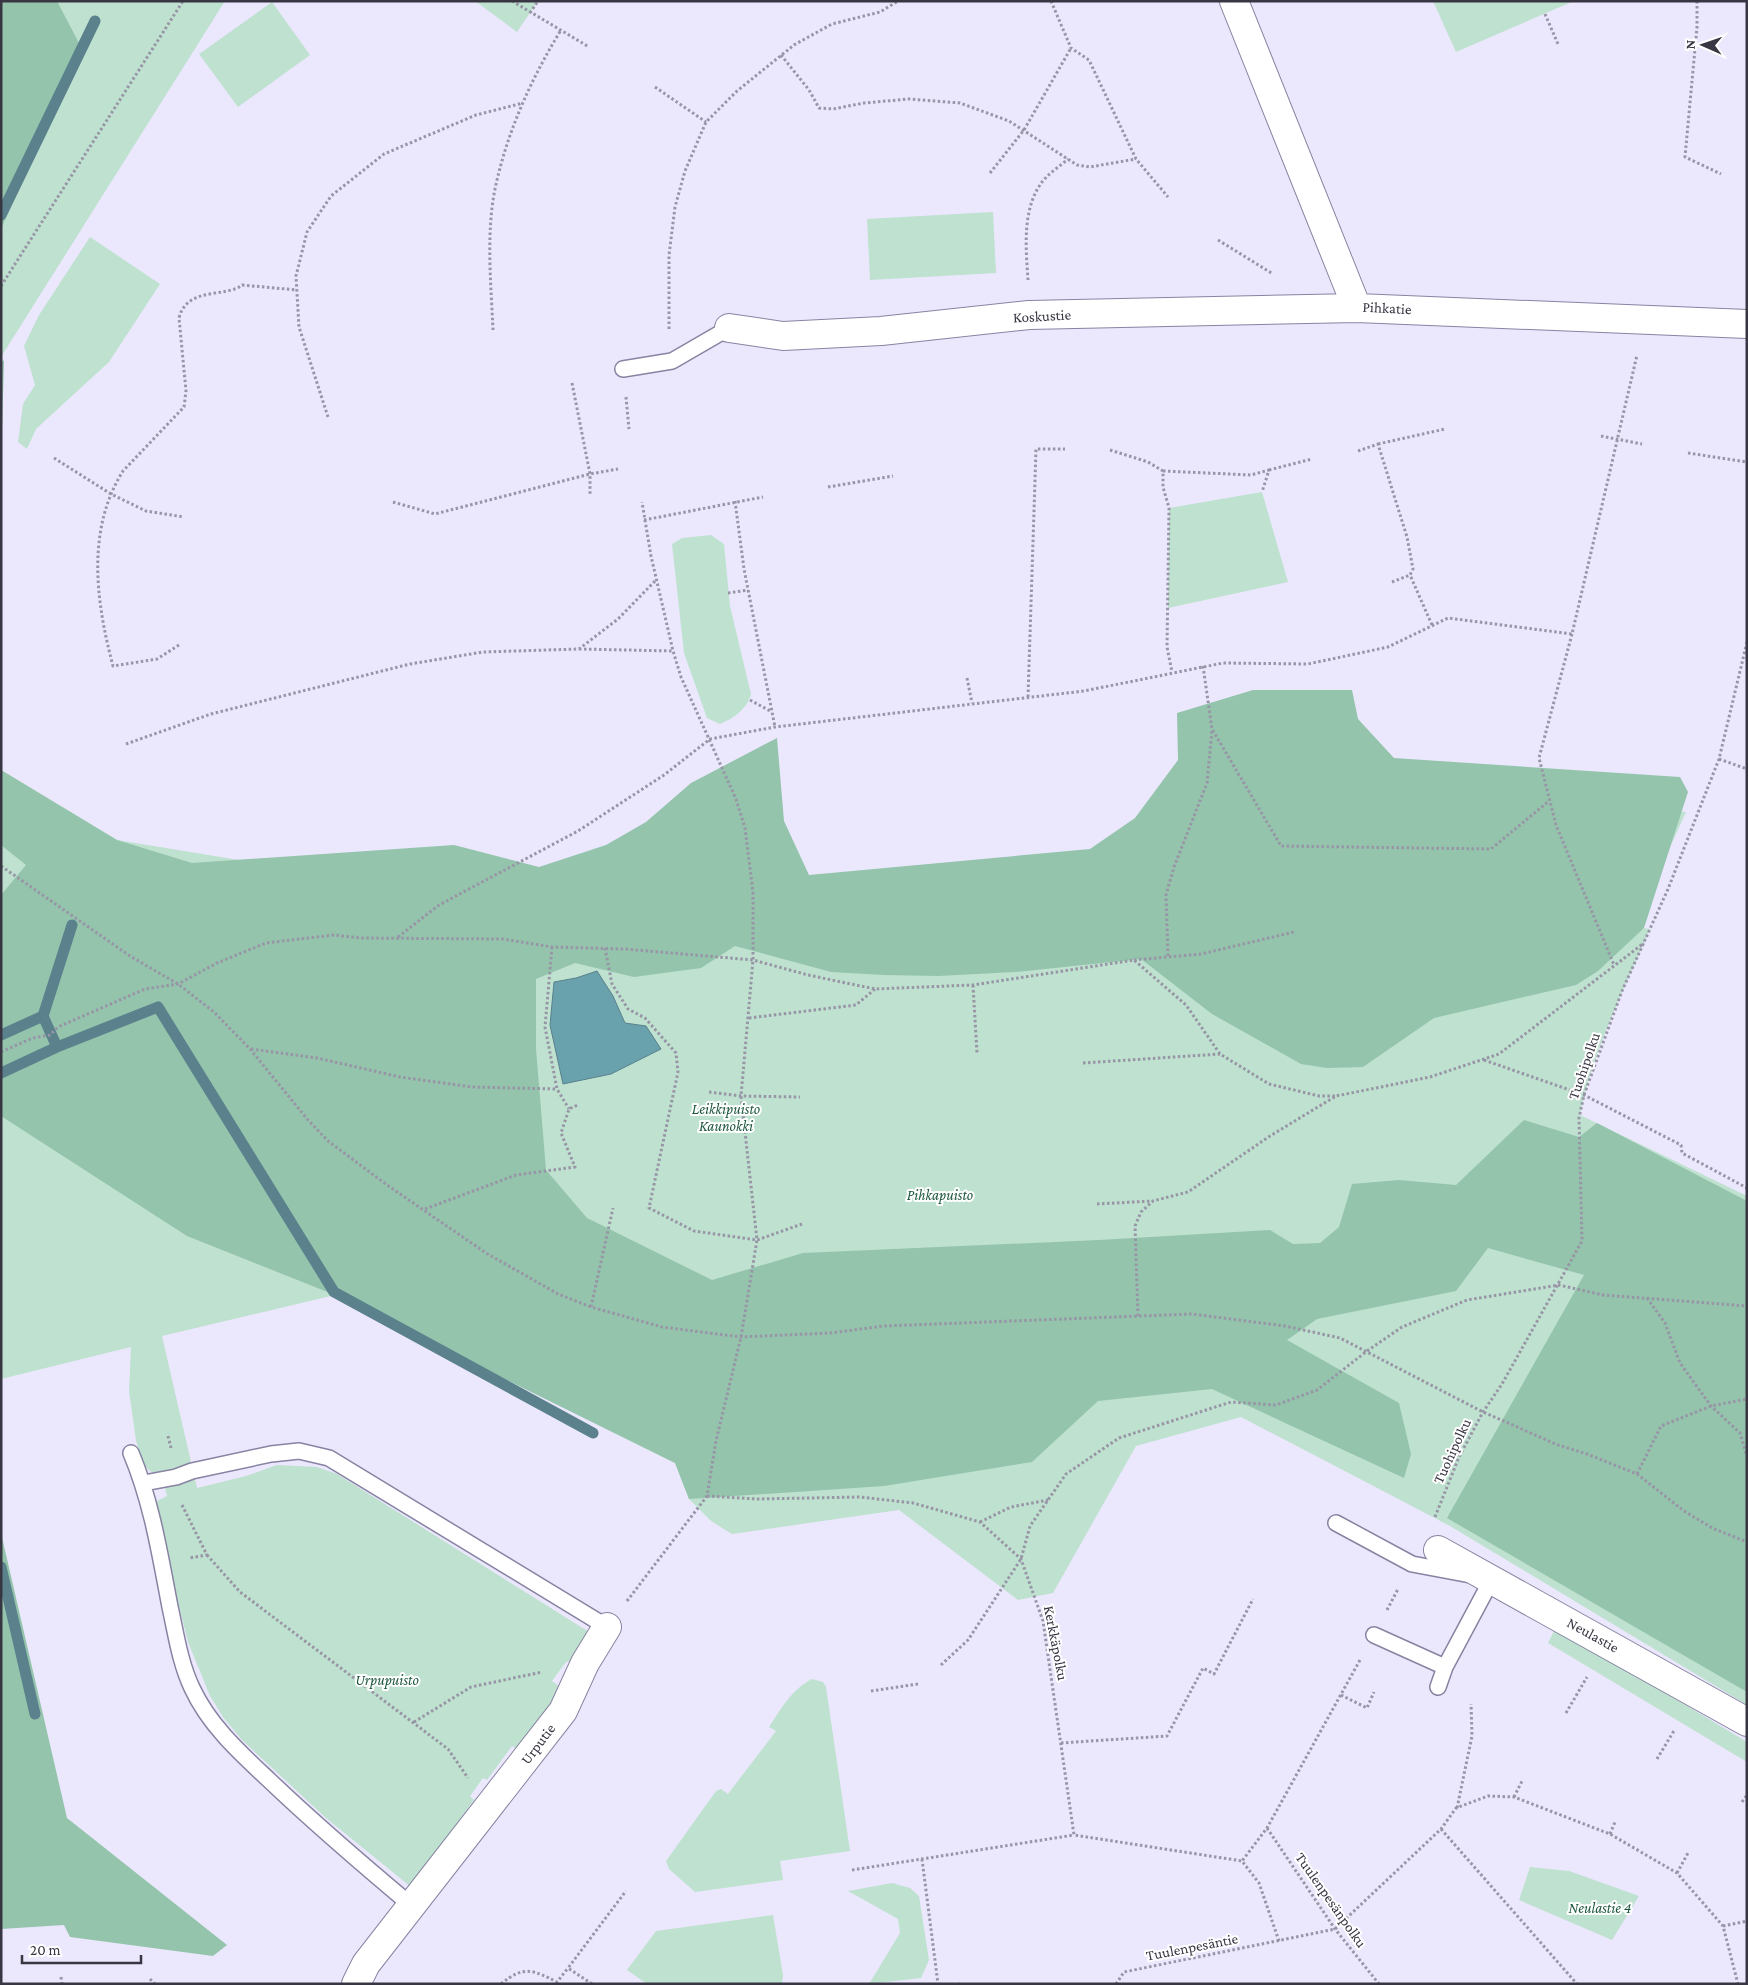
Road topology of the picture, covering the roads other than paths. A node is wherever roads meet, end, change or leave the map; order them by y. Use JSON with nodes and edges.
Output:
{"nodes":[{"id":1,"x":1234,"y":1,"type":"edge"},
{"id":2,"x":1357,"y":308,"type":"junction"},
{"id":3,"x":1747,"y":324,"type":"edge"},
{"id":4,"x":729,"y":328,"type":"joint"},
{"id":5,"x":623,"y":369,"type":"dead end"},
{"id":6,"x":131,"y":1454,"type":"dead end"},
{"id":7,"x":144,"y":1483,"type":"junction"},
{"id":8,"x":1336,"y":1523,"type":"dead end"},
{"id":9,"x":1435,"y":1537,"type":"road end"},
{"id":10,"x":1492,"y":1579,"type":"junction"},
{"id":11,"x":608,"y":1627,"type":"joint"},
{"id":12,"x":1374,"y":1635,"type":"road end"},
{"id":13,"x":1446,"y":1667,"type":"junction"},
{"id":14,"x":1438,"y":1687,"type":"dead end"},
{"id":15,"x":1747,"y":1722,"type":"edge"},
{"id":16,"x":412,"y":1906,"type":"junction"},
{"id":17,"x":356,"y":1984,"type":"edge"}],
"edges":[{"from":1,"to":2,"type":"street","name":"Pihkatie"},
{"from":2,"to":3,"type":"street","name":"Pihkatie"},
{"from":2,"to":4,"type":"street","name":"Koskustie"},
{"from":4,"to":5,"type":"lane"},
{"from":6,"to":7,"type":"lane"},
{"from":7,"to":11,"type":"lane"},
{"from":7,"to":16,"type":"lane"},
{"from":8,"to":10,"type":"lane"},
{"from":9,"to":10,"type":"street","name":"Neulastie"},
{"from":10,"to":13,"type":"lane"},
{"from":10,"to":15,"type":"street","name":"Neulastie"},
{"from":11,"to":16,"type":"street","name":"Urputie"},
{"from":12,"to":13,"type":"lane"},
{"from":13,"to":14,"type":"lane"},
{"from":16,"to":17,"type":"street","name":"Urputie"}]}
